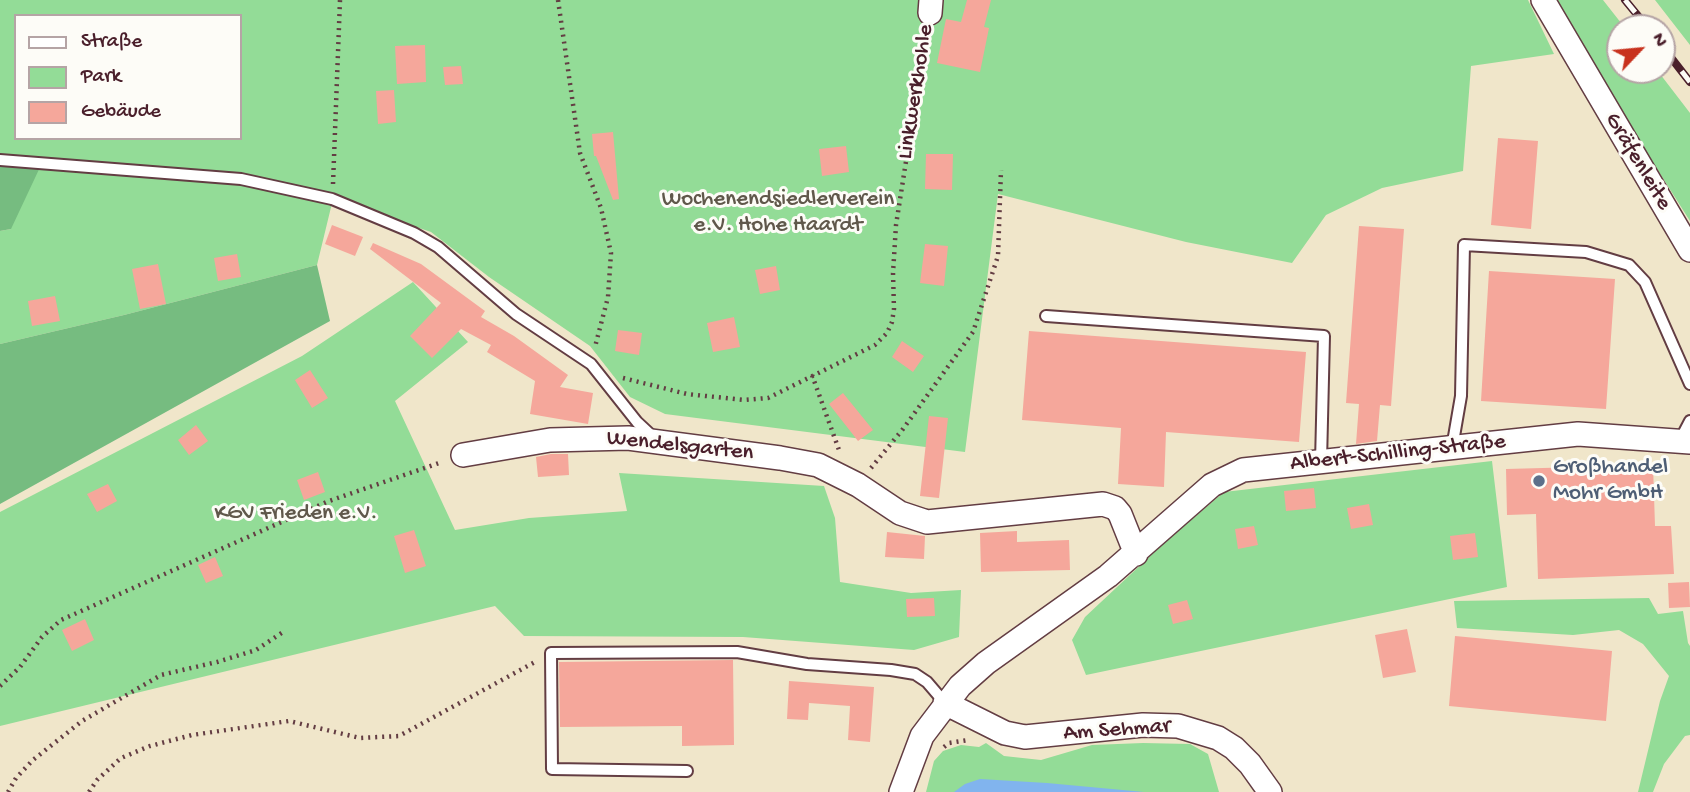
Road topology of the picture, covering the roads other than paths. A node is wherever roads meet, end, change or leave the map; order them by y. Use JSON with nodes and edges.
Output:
{"nodes":[{"id":1,"x":1543,"y":0,"type":"edge"},
{"id":2,"x":0,"y":160,"type":"edge"},
{"id":3,"x":1690,"y":250,"type":"edge"},
{"id":4,"x":1046,"y":316,"type":"dead end"},
{"id":5,"x":1690,"y":384,"type":"edge"},
{"id":6,"x":1690,"y":421,"type":"edge"},
{"id":7,"x":662,"y":441,"type":"junction"},
{"id":8,"x":1685,"y":442,"type":"edge"},
{"id":9,"x":1452,"y":448,"type":"junction"},
{"id":10,"x":463,"y":455,"type":"road end"},
{"id":11,"x":1321,"y":462,"type":"junction"},
{"id":12,"x":1136,"y":554,"type":"junction"},
{"id":13,"x":945,"y":703,"type":"junction"},
{"id":14,"x":687,"y":771,"type":"dead end"},
{"id":15,"x":901,"y":792,"type":"edge"},
{"id":16,"x":1270,"y":792,"type":"edge"}],
"edges":[{"from":1,"to":3,"type":"street","name":"Gräfenleite"},
{"from":2,"to":7,"type":"lane"},
{"from":4,"to":11,"type":"lane"},
{"from":5,"to":9,"type":"lane"},
{"from":6,"to":8,"type":"lane"},
{"from":7,"to":10,"type":"street","name":"Wendelsgarten"},
{"from":7,"to":12,"type":"street","name":"Wendelsgarten"},
{"from":8,"to":9,"type":"street","name":"Albert-Schilling-Straße"},
{"from":9,"to":11,"type":"street","name":"Albert-Schilling-Straße"},
{"from":11,"to":12,"type":"street","name":"Albert-Schilling-Straße"},
{"from":12,"to":13,"type":"street","name":"Albert-Schilling-Straße"},
{"from":13,"to":14,"type":"lane"},
{"from":13,"to":15,"type":"street","name":"Albert-Schilling-Straße"},
{"from":13,"to":16,"type":"street","name":"Am Sehmar"}]}
